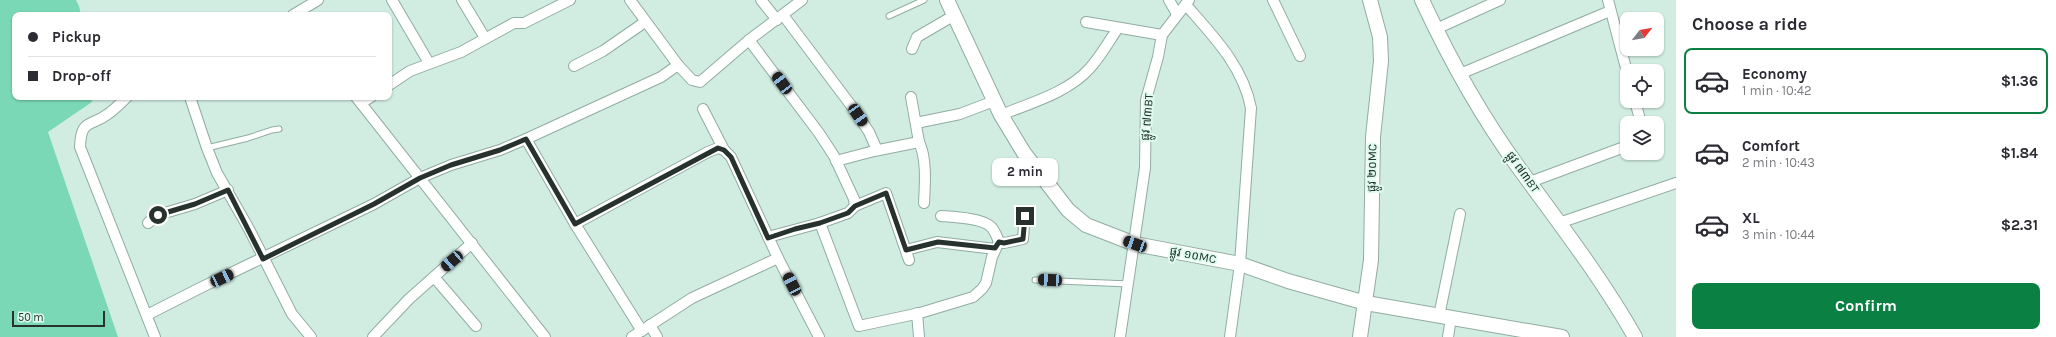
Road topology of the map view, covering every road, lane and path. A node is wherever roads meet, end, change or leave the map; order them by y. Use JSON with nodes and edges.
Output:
{"nodes":[{"id":1,"x":318,"y":0,"type":"edge"},
{"id":2,"x":392,"y":0,"type":"edge"},
{"id":3,"x":462,"y":0,"type":"edge"},
{"id":4,"x":570,"y":0,"type":"edge"},
{"id":5,"x":630,"y":0,"type":"edge"},
{"id":6,"x":761,"y":0,"type":"edge"},
{"id":7,"x":802,"y":0,"type":"edge"},
{"id":8,"x":924,"y":0,"type":"edge"},
{"id":9,"x":947,"y":0,"type":"edge"},
{"id":10,"x":1169,"y":0,"type":"edge"},
{"id":11,"x":1273,"y":0,"type":"edge"},
{"id":12,"x":1370,"y":0,"type":"edge"},
{"id":13,"x":1422,"y":0,"type":"edge"},
{"id":14,"x":1500,"y":0,"type":"edge"},
{"id":15,"x":1608,"y":0,"type":"edge"},
{"id":16,"x":1188,"y":3,"type":"edge"},
{"id":17,"x":1610,"y":10,"type":"junction"},
{"id":18,"x":298,"y":12,"type":"edge"},
{"id":19,"x":1177,"y":14,"type":"junction"},
{"id":20,"x":890,"y":16,"type":"dead end"},
{"id":21,"x":953,"y":16,"type":"junction"},
{"id":22,"x":780,"y":18,"type":"junction"},
{"id":23,"x":645,"y":22,"type":"junction"},
{"id":24,"x":1086,"y":22,"type":"dead end"},
{"id":25,"x":1118,"y":28,"type":"junction"},
{"id":26,"x":1436,"y":29,"type":"junction"},
{"id":27,"x":1162,"y":35,"type":"junction"},
{"id":28,"x":485,"y":38,"type":"junction"},
{"id":29,"x":750,"y":40,"type":"junction"},
{"id":30,"x":912,"y":49,"type":"dead end"},
{"id":31,"x":1300,"y":56,"type":"dead end"},
{"id":32,"x":429,"y":63,"type":"junction"},
{"id":33,"x":1625,"y":64,"type":"edge"},
{"id":34,"x":678,"y":65,"type":"junction"},
{"id":35,"x":574,"y":66,"type":"dead end"},
{"id":36,"x":1460,"y":74,"type":"junction"},
{"id":37,"x":392,"y":83,"type":"edge"},
{"id":38,"x":911,"y":97,"type":"dead end"},
{"id":39,"x":124,"y":100,"type":"edge"},
{"id":40,"x":191,"y":100,"type":"edge"},
{"id":41,"x":359,"y":100,"type":"edge"},
{"id":42,"x":994,"y":102,"type":"junction"},
{"id":43,"x":703,"y":109,"type":"dead end"},
{"id":44,"x":1001,"y":115,"type":"junction"},
{"id":45,"x":916,"y":123,"type":"junction"},
{"id":46,"x":279,"y":129,"type":"dead end"},
{"id":47,"x":526,"y":139,"type":"junction"},
{"id":48,"x":919,"y":142,"type":"junction"},
{"id":49,"x":207,"y":148,"type":"junction"},
{"id":50,"x":1620,"y":149,"type":"edge"},
{"id":51,"x":724,"y":150,"type":"junction"},
{"id":52,"x":877,"y":150,"type":"junction"},
{"id":53,"x":836,"y":161,"type":"junction"},
{"id":54,"x":420,"y":178,"type":"junction"},
{"id":55,"x":1530,"y":182,"type":"junction"},
{"id":56,"x":1676,"y":183,"type":"edge"},
{"id":57,"x":228,"y":190,"type":"junction"},
{"id":58,"x":924,"y":203,"type":"dead end"},
{"id":59,"x":855,"y":206,"type":"junction"},
{"id":60,"x":1025,"y":212,"type":"dead end"},
{"id":61,"x":1460,"y":214,"type":"dead end"},
{"id":62,"x":941,"y":216,"type":"dead end"},
{"id":63,"x":148,"y":223,"type":"dead end"},
{"id":64,"x":820,"y":223,"type":"junction"},
{"id":65,"x":1559,"y":223,"type":"junction"},
{"id":66,"x":575,"y":224,"type":"junction"},
{"id":67,"x":768,"y":238,"type":"junction"},
{"id":68,"x":472,"y":243,"type":"junction"},
{"id":69,"x":1135,"y":244,"type":"junction"},
{"id":70,"x":997,"y":245,"type":"junction"},
{"id":71,"x":906,"y":250,"type":"junction"},
{"id":72,"x":778,"y":258,"type":"junction"},
{"id":73,"x":263,"y":259,"type":"junction"},
{"id":74,"x":909,"y":260,"type":"dead end"},
{"id":75,"x":1240,"y":264,"type":"junction"},
{"id":76,"x":434,"y":277,"type":"junction"},
{"id":77,"x":1035,"y":280,"type":"dead end"},
{"id":78,"x":1129,"y":284,"type":"junction"},
{"id":79,"x":1366,"y":303,"type":"junction"},
{"id":80,"x":917,"y":313,"type":"junction"},
{"id":81,"x":147,"y":315,"type":"junction"},
{"id":82,"x":1445,"y":317,"type":"junction"},
{"id":83,"x":476,"y":326,"type":"dead end"},
{"id":84,"x":646,"y":328,"type":"junction"},
{"id":85,"x":1525,"y":334,"type":"edge"},
{"id":86,"x":155,"y":337,"type":"edge"},
{"id":87,"x":310,"y":337,"type":"edge"},
{"id":88,"x":373,"y":337,"type":"edge"},
{"id":89,"x":545,"y":337,"type":"edge"},
{"id":90,"x":632,"y":337,"type":"edge"},
{"id":91,"x":657,"y":337,"type":"edge"},
{"id":92,"x":819,"y":337,"type":"edge"},
{"id":93,"x":919,"y":337,"type":"edge"},
{"id":94,"x":1120,"y":337,"type":"edge"},
{"id":95,"x":1230,"y":337,"type":"edge"},
{"id":96,"x":1360,"y":337,"type":"edge"},
{"id":97,"x":1448,"y":337,"type":"edge"},
{"id":98,"x":1562,"y":337,"type":"edge"},
{"id":99,"x":1635,"y":337,"type":"edge"}],
"edges":[{"from":1,"to":18,"type":"street"},
{"from":2,"to":32,"type":"street"},
{"from":3,"to":28,"type":"street"},
{"from":4,"to":28,"type":"street"},
{"from":5,"to":23,"type":"street"},
{"from":6,"to":22,"type":"street"},
{"from":7,"to":22,"type":"street"},
{"from":8,"to":20,"type":"lane"},
{"from":9,"to":21,"type":"street","name":"ផ្លូវ ១០MC"},
{"from":10,"to":19,"type":"street"},
{"from":11,"to":31,"type":"street"},
{"from":12,"to":79,"type":"street","name":"ផ្លូវ ២០MC"},
{"from":13,"to":26,"type":"street","name":"ផ្លូវ ៧៣BT"},
{"from":14,"to":26,"type":"street"},
{"from":15,"to":17,"type":"street"},
{"from":16,"to":19,"type":"street","name":"ផ្លូវ ៧៣BT"},
{"from":16,"to":75,"type":"street"},
{"from":17,"to":33,"type":"street"},
{"from":17,"to":36,"type":"street"},
{"from":19,"to":27,"type":"street","name":"ផ្លូវ ៧៣BT"},
{"from":21,"to":30,"type":"street"},
{"from":21,"to":42,"type":"street","name":"ផ្លូវ ១០MC"},
{"from":22,"to":29,"type":"street"},
{"from":22,"to":52,"type":"street"},
{"from":23,"to":34,"type":"street"},
{"from":23,"to":35,"type":"street"},
{"from":24,"to":25,"type":"street"},
{"from":25,"to":27,"type":"street"},
{"from":25,"to":44,"type":"street"},
{"from":26,"to":36,"type":"street","name":"ផ្លូវ ៧៣BT"},
{"from":27,"to":69,"type":"street","name":"ផ្លូវ ៧៣BT"},
{"from":28,"to":32,"type":"street"},
{"from":29,"to":34,"type":"street"},
{"from":29,"to":53,"type":"street"},
{"from":32,"to":37,"type":"street"},
{"from":34,"to":47,"type":"street"},
{"from":36,"to":55,"type":"street","name":"ផ្លូវ ៧៣BT"},
{"from":38,"to":45,"type":"street"},
{"from":39,"to":81,"type":"street"},
{"from":40,"to":49,"type":"street"},
{"from":41,"to":54,"type":"street"},
{"from":42,"to":44,"type":"street","name":"ផ្លូវ ១០MC"},
{"from":42,"to":45,"type":"street"},
{"from":43,"to":51,"type":"street"},
{"from":44,"to":69,"type":"street","name":"ផ្លូវ ១០MC"},
{"from":45,"to":48,"type":"street"},
{"from":46,"to":49,"type":"lane"},
{"from":47,"to":54,"type":"street"},
{"from":47,"to":66,"type":"street"},
{"from":48,"to":52,"type":"street"},
{"from":48,"to":58,"type":"street"},
{"from":49,"to":57,"type":"street"},
{"from":50,"to":55,"type":"street"},
{"from":51,"to":66,"type":"street"},
{"from":51,"to":67,"type":"street"},
{"from":52,"to":53,"type":"street"},
{"from":53,"to":59,"type":"street"},
{"from":54,"to":68,"type":"street"},
{"from":54,"to":73,"type":"street"},
{"from":55,"to":65,"type":"street","name":"ផ្លូវ ៧៣BT"},
{"from":56,"to":65,"type":"street"},
{"from":57,"to":63,"type":"street"},
{"from":57,"to":73,"type":"street"},
{"from":59,"to":64,"type":"street"},
{"from":59,"to":71,"type":"street"},
{"from":60,"to":70,"type":"street"},
{"from":61,"to":82,"type":"street"},
{"from":62,"to":70,"type":"street"},
{"from":64,"to":67,"type":"street"},
{"from":64,"to":80,"type":"street"},
{"from":65,"to":99,"type":"street","name":"ផ្លូវ ៧៣BT"},
{"from":66,"to":84,"type":"street"},
{"from":67,"to":72,"type":"street"},
{"from":68,"to":76,"type":"street"},
{"from":68,"to":89,"type":"street"},
{"from":69,"to":75,"type":"street","name":"ផ្លូវ ១០MC"},
{"from":69,"to":78,"type":"street","name":"ផ្លូវ ៧៣BT"},
{"from":70,"to":71,"type":"street"},
{"from":70,"to":80,"type":"street"},
{"from":71,"to":74,"type":"street"},
{"from":72,"to":84,"type":"street"},
{"from":72,"to":92,"type":"street"},
{"from":73,"to":81,"type":"street"},
{"from":73,"to":87,"type":"street"},
{"from":75,"to":79,"type":"street","name":"ផ្លូវ ១០MC"},
{"from":75,"to":95,"type":"street"},
{"from":76,"to":83,"type":"street"},
{"from":76,"to":88,"type":"street"},
{"from":77,"to":78,"type":"lane"},
{"from":78,"to":94,"type":"street","name":"ផ្លូវ ៧៣BT"},
{"from":79,"to":82,"type":"street","name":"ផ្លូវ ១០MC"},
{"from":79,"to":96,"type":"street","name":"ផ្លូវ ២០MC"},
{"from":80,"to":93,"type":"street"},
{"from":81,"to":86,"type":"street"},
{"from":82,"to":85,"type":"street","name":"ផ្លូវ ១០MC"},
{"from":82,"to":97,"type":"street"},
{"from":84,"to":90,"type":"street"},
{"from":84,"to":91,"type":"street"},
{"from":85,"to":98,"type":"street","name":"ផ្លូវ ១០MC"}]}
